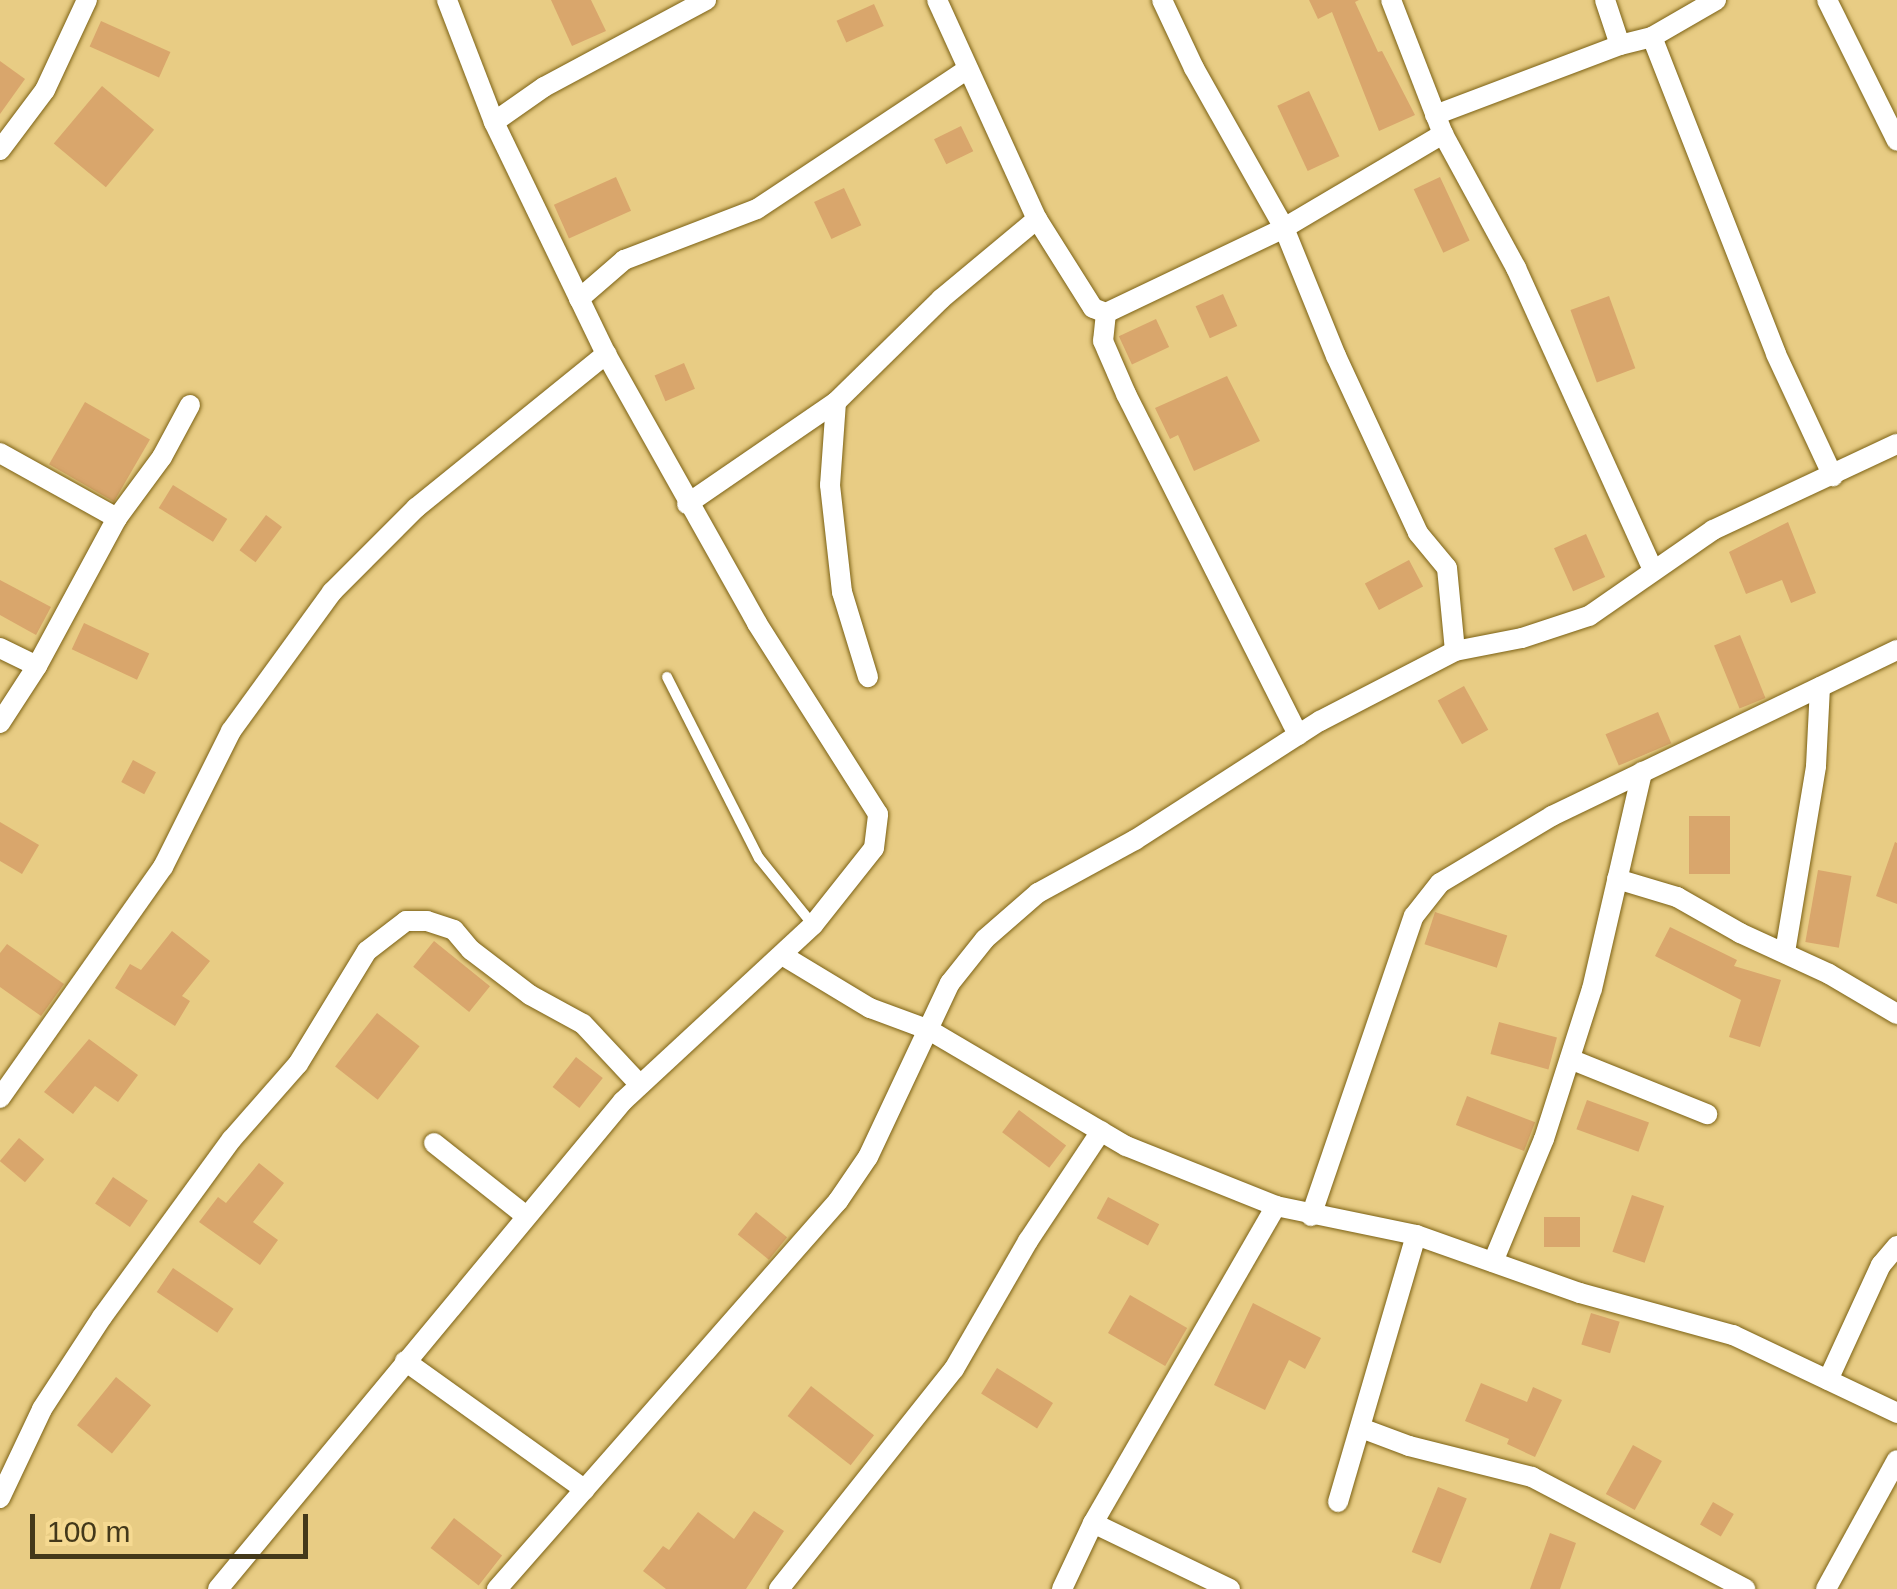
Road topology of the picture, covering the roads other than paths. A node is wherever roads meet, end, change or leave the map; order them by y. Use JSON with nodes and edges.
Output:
{"nodes":[{"id":1,"x":87,"y":0,"type":"edge"},
{"id":2,"x":447,"y":0,"type":"edge"},
{"id":3,"x":706,"y":0,"type":"edge"},
{"id":4,"x":936,"y":0,"type":"edge"},
{"id":5,"x":1162,"y":0,"type":"edge"},
{"id":6,"x":1391,"y":0,"type":"edge"},
{"id":7,"x":1605,"y":0,"type":"edge"},
{"id":8,"x":1716,"y":0,"type":"edge"},
{"id":9,"x":1827,"y":0,"type":"edge"},
{"id":10,"x":1652,"y":37,"type":"junction"},
{"id":11,"x":1620,"y":45,"type":"junction"},
{"id":12,"x":968,"y":69,"type":"junction"},
{"id":13,"x":494,"y":122,"type":"junction"},
{"id":14,"x":1439,"y":124,"type":"junction"},
{"id":15,"x":1897,"y":141,"type":"edge"},
{"id":16,"x":0,"y":150,"type":"edge"},
{"id":17,"x":1037,"y":219,"type":"junction"},
{"id":18,"x":1284,"y":228,"type":"junction"},
{"id":19,"x":579,"y":298,"type":"junction"},
{"id":20,"x":1106,"y":313,"type":"junction"},
{"id":21,"x":606,"y":354,"type":"junction"},
{"id":22,"x":836,"y":402,"type":"junction"},
{"id":23,"x":190,"y":405,"type":"dead end"},
{"id":24,"x":1897,"y":444,"type":"edge"},
{"id":25,"x":0,"y":453,"type":"edge"},
{"id":26,"x":1833,"y":476,"type":"junction"},
{"id":27,"x":687,"y":504,"type":"junction"},
{"id":28,"x":118,"y":518,"type":"junction"},
{"id":29,"x":1653,"y":570,"type":"junction"},
{"id":30,"x":0,"y":648,"type":"edge"},
{"id":31,"x":1897,"y":650,"type":"edge"},
{"id":32,"x":1455,"y":651,"type":"junction"},
{"id":33,"x":36,"y":666,"type":"junction"},
{"id":34,"x":666,"y":677,"type":"dead end"},
{"id":35,"x":868,"y":677,"type":"dead end"},
{"id":36,"x":1820,"y":687,"type":"junction"},
{"id":37,"x":0,"y":723,"type":"edge"},
{"id":38,"x":1298,"y":735,"type":"junction"},
{"id":39,"x":1642,"y":772,"type":"junction"},
{"id":40,"x":1617,"y":879,"type":"junction"},
{"id":41,"x":813,"y":924,"type":"junction"},
{"id":42,"x":1786,"y":952,"type":"junction"},
{"id":43,"x":782,"y":955,"type":"junction"},
{"id":44,"x":1897,"y":1014,"type":"edge"},
{"id":45,"x":930,"y":1030,"type":"junction"},
{"id":46,"x":1570,"y":1059,"type":"junction"},
{"id":47,"x":640,"y":1085,"type":"junction"},
{"id":48,"x":0,"y":1098,"type":"edge"},
{"id":49,"x":1707,"y":1114,"type":"dead end"},
{"id":50,"x":1101,"y":1131,"type":"junction"},
{"id":51,"x":434,"y":1143,"type":"dead end"},
{"id":52,"x":1276,"y":1206,"type":"junction"},
{"id":53,"x":526,"y":1216,"type":"junction"},
{"id":54,"x":1311,"y":1216,"type":"junction"},
{"id":55,"x":1416,"y":1234,"type":"junction"},
{"id":56,"x":1897,"y":1246,"type":"edge"},
{"id":57,"x":1493,"y":1262,"type":"junction"},
{"id":58,"x":404,"y":1360,"type":"junction"},
{"id":59,"x":1828,"y":1380,"type":"junction"},
{"id":60,"x":1897,"y":1413,"type":"edge"},
{"id":61,"x":1361,"y":1428,"type":"junction"},
{"id":62,"x":1897,"y":1460,"type":"edge"},
{"id":63,"x":585,"y":1490,"type":"junction"},
{"id":64,"x":0,"y":1498,"type":"edge"},
{"id":65,"x":1338,"y":1502,"type":"dead end"},
{"id":66,"x":1093,"y":1523,"type":"junction"},
{"id":67,"x":218,"y":1589,"type":"edge"},
{"id":68,"x":497,"y":1589,"type":"edge"},
{"id":69,"x":779,"y":1589,"type":"edge"},
{"id":70,"x":1062,"y":1589,"type":"edge"},
{"id":71,"x":1230,"y":1589,"type":"edge"},
{"id":72,"x":1746,"y":1589,"type":"edge"},
{"id":73,"x":1826,"y":1589,"type":"edge"}],
"edges":[{"from":1,"to":16,"type":"street"},
{"from":2,"to":13,"type":"street"},
{"from":3,"to":13,"type":"street"},
{"from":4,"to":12,"type":"street"},
{"from":5,"to":18,"type":"street"},
{"from":6,"to":14,"type":"street"},
{"from":7,"to":11,"type":"street"},
{"from":8,"to":10,"type":"street"},
{"from":9,"to":15,"type":"street"},
{"from":10,"to":11,"type":"street"},
{"from":10,"to":26,"type":"street"},
{"from":11,"to":14,"type":"street"},
{"from":12,"to":17,"type":"street"},
{"from":12,"to":19,"type":"street"},
{"from":13,"to":19,"type":"street"},
{"from":14,"to":18,"type":"street"},
{"from":14,"to":29,"type":"street"},
{"from":17,"to":20,"type":"street"},
{"from":17,"to":22,"type":"street"},
{"from":18,"to":20,"type":"street"},
{"from":18,"to":32,"type":"street"},
{"from":19,"to":21,"type":"street"},
{"from":20,"to":38,"type":"street"},
{"from":21,"to":27,"type":"street"},
{"from":21,"to":48,"type":"street"},
{"from":22,"to":27,"type":"street"},
{"from":22,"to":35,"type":"street"},
{"from":23,"to":28,"type":"street"},
{"from":24,"to":26,"type":"street"},
{"from":25,"to":28,"type":"street"},
{"from":26,"to":29,"type":"street"},
{"from":27,"to":41,"type":"street"},
{"from":28,"to":33,"type":"street"},
{"from":29,"to":32,"type":"street"},
{"from":30,"to":33,"type":"street"},
{"from":31,"to":36,"type":"street"},
{"from":32,"to":38,"type":"street"},
{"from":33,"to":37,"type":"street"},
{"from":34,"to":41,"type":"lane"},
{"from":36,"to":39,"type":"street"},
{"from":36,"to":42,"type":"street"},
{"from":38,"to":45,"type":"street"},
{"from":39,"to":40,"type":"street"},
{"from":39,"to":54,"type":"street"},
{"from":40,"to":42,"type":"street"},
{"from":40,"to":46,"type":"street"},
{"from":41,"to":43,"type":"street"},
{"from":42,"to":44,"type":"street"},
{"from":43,"to":45,"type":"street"},
{"from":43,"to":47,"type":"street"},
{"from":45,"to":50,"type":"street"},
{"from":45,"to":63,"type":"street"},
{"from":46,"to":49,"type":"street"},
{"from":46,"to":57,"type":"street"},
{"from":47,"to":53,"type":"street"},
{"from":47,"to":64,"type":"street"},
{"from":50,"to":52,"type":"street"},
{"from":50,"to":69,"type":"street"},
{"from":51,"to":53,"type":"street"},
{"from":52,"to":54,"type":"street"},
{"from":52,"to":66,"type":"street"},
{"from":53,"to":58,"type":"street"},
{"from":54,"to":55,"type":"street"},
{"from":55,"to":57,"type":"street"},
{"from":55,"to":61,"type":"street"},
{"from":56,"to":59,"type":"street"},
{"from":57,"to":59,"type":"street"},
{"from":58,"to":63,"type":"street"},
{"from":58,"to":67,"type":"street"},
{"from":59,"to":60,"type":"street"},
{"from":61,"to":65,"type":"street"},
{"from":61,"to":72,"type":"street"},
{"from":62,"to":73,"type":"street"},
{"from":63,"to":68,"type":"street"},
{"from":66,"to":70,"type":"street"},
{"from":66,"to":71,"type":"street"}]}
